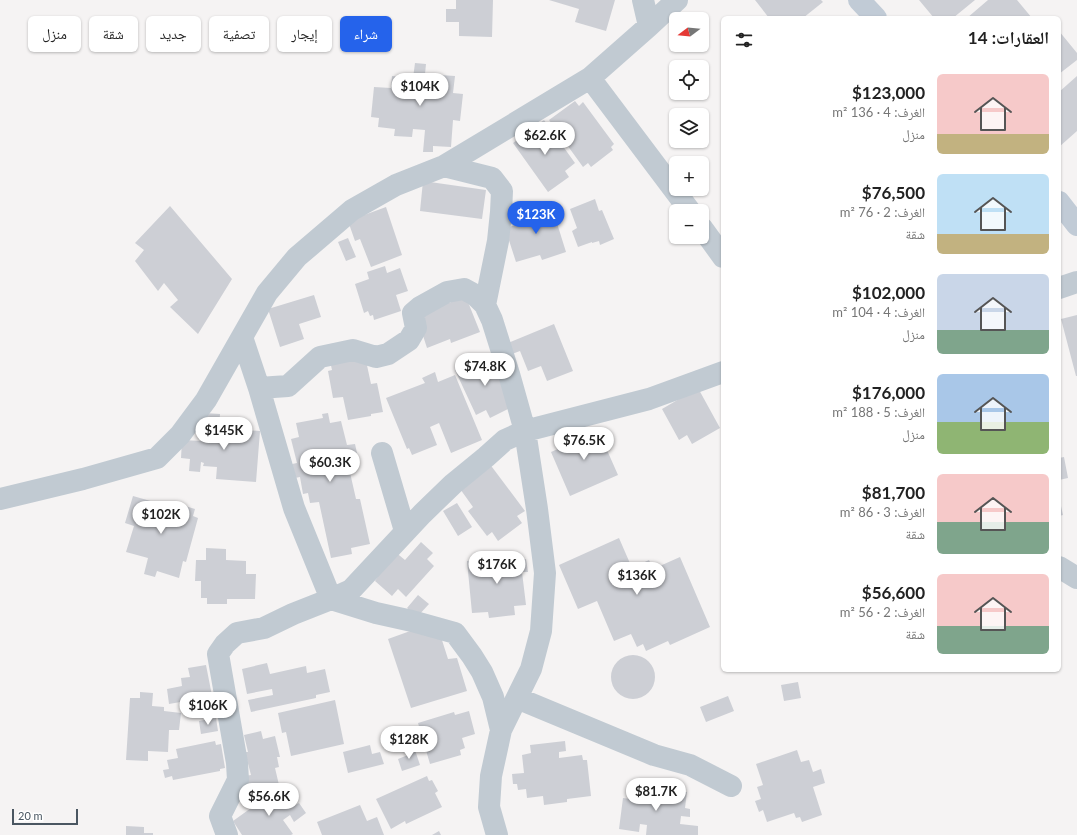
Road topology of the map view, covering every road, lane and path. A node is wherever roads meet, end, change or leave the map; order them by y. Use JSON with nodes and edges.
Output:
{"nodes":[{"id":1,"x":643,"y":0,"type":"edge"},
{"id":2,"x":677,"y":0,"type":"edge"},
{"id":3,"x":859,"y":0,"type":"edge"},
{"id":4,"x":874,"y":16,"type":"edge"},
{"id":5,"x":649,"y":26,"type":"junction"},
{"id":6,"x":590,"y":78,"type":"junction"},
{"id":7,"x":444,"y":166,"type":"junction"},
{"id":8,"x":685,"y":204,"type":"edge"},
{"id":9,"x":1061,"y":205,"type":"edge"},
{"id":10,"x":1077,"y":225,"type":"edge"},
{"id":11,"x":709,"y":238,"type":"edge"},
{"id":12,"x":721,"y":254,"type":"edge"},
{"id":13,"x":1077,"y":282,"type":"edge"},
{"id":14,"x":1061,"y":287,"type":"edge"},
{"id":15,"x":485,"y":305,"type":"junction"},
{"id":16,"x":242,"y":337,"type":"junction"},
{"id":17,"x":721,"y":373,"type":"edge"},
{"id":18,"x":259,"y":388,"type":"junction"},
{"id":19,"x":525,"y":431,"type":"junction"},
{"id":20,"x":382,"y":453,"type":"dead end"},
{"id":21,"x":0,"y":499,"type":"edge"},
{"id":22,"x":405,"y":531,"type":"junction"},
{"id":23,"x":1061,"y":568,"type":"edge"},
{"id":24,"x":1077,"y":578,"type":"edge"},
{"id":25,"x":331,"y":599,"type":"junction"},
{"id":26,"x":516,"y":698,"type":"junction"},
{"id":27,"x":502,"y":730,"type":"junction"},
{"id":28,"x":731,"y":786,"type":"dead end"},
{"id":29,"x":226,"y":835,"type":"edge"},
{"id":30,"x":497,"y":835,"type":"edge"}],
"edges":[{"from":1,"to":5,"type":"street"},
{"from":2,"to":5,"type":"street"},
{"from":3,"to":4,"type":"main road"},
{"from":5,"to":6,"type":"street"},
{"from":6,"to":7,"type":"street"},
{"from":6,"to":8,"type":"street"},
{"from":7,"to":15,"type":"street"},
{"from":7,"to":16,"type":"street"},
{"from":9,"to":10,"type":"main road"},
{"from":11,"to":12,"type":"street"},
{"from":13,"to":14,"type":"street"},
{"from":15,"to":18,"type":"street"},
{"from":15,"to":19,"type":"street"},
{"from":16,"to":18,"type":"street"},
{"from":16,"to":21,"type":"street"},
{"from":17,"to":19,"type":"street"},
{"from":18,"to":25,"type":"street"},
{"from":19,"to":22,"type":"street"},
{"from":19,"to":26,"type":"street"},
{"from":20,"to":22,"type":"street"},
{"from":22,"to":25,"type":"street"},
{"from":23,"to":24,"type":"street"},
{"from":25,"to":27,"type":"street"},
{"from":25,"to":29,"type":"street"},
{"from":26,"to":27,"type":"street"},
{"from":26,"to":28,"type":"street"},
{"from":27,"to":30,"type":"street"}]}
